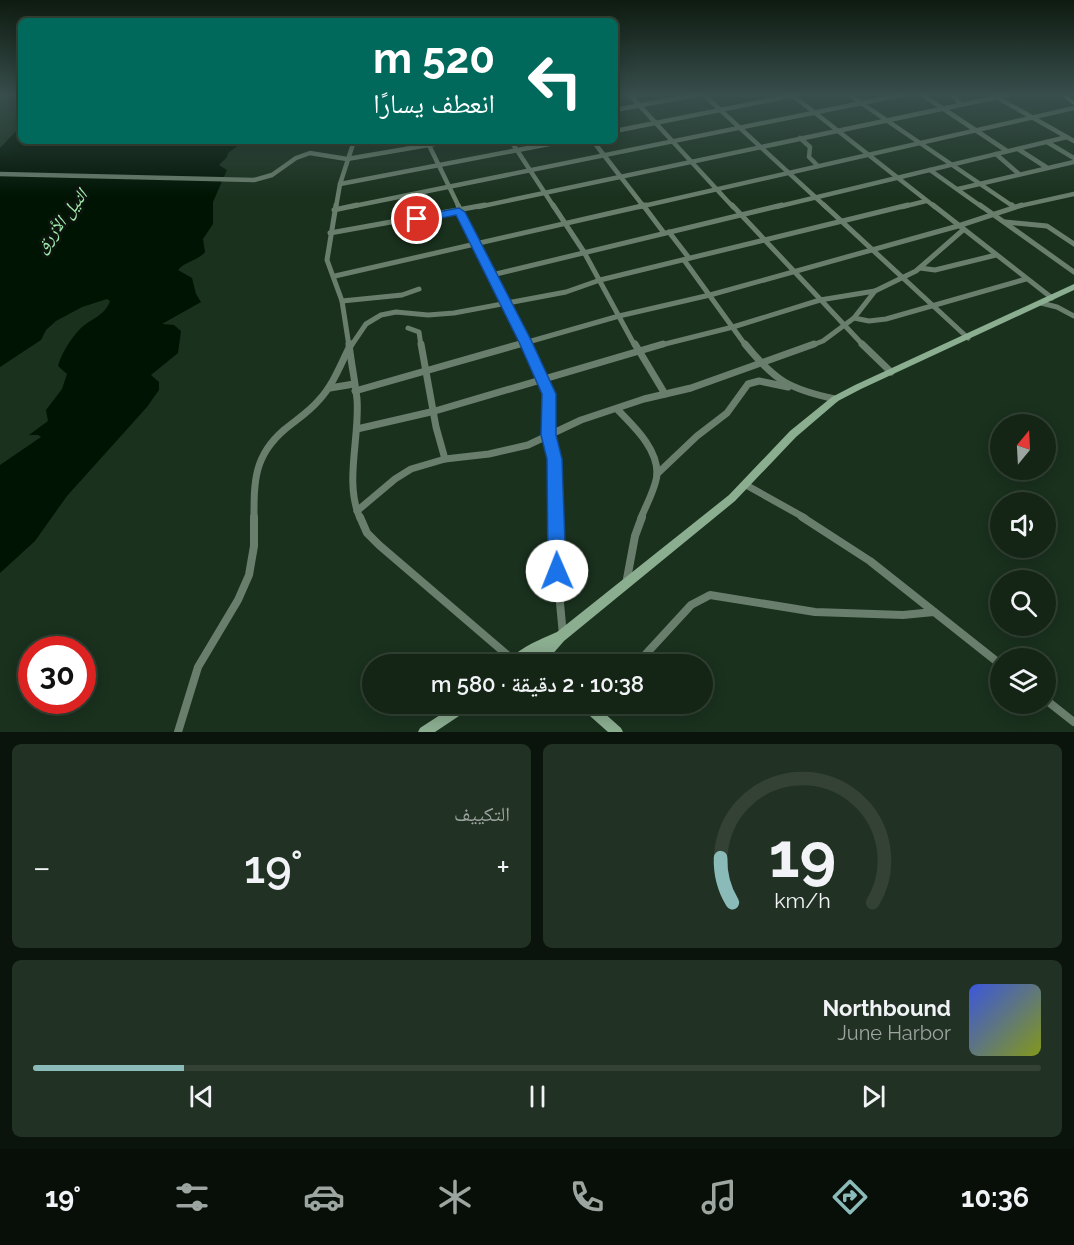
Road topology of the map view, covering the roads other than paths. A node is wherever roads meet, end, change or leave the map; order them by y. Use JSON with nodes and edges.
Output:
{"nodes":[{"id":1,"x":661,"y":128,"type":"edge"},
{"id":2,"x":734,"y":128,"type":"edge"},
{"id":3,"x":741,"y":128,"type":"edge"},
{"id":4,"x":834,"y":128,"type":"edge"},
{"id":5,"x":845,"y":128,"type":"edge"},
{"id":6,"x":896,"y":128,"type":"edge"},
{"id":7,"x":971,"y":128,"type":"edge"},
{"id":8,"x":993,"y":128,"type":"edge"},
{"id":9,"x":1052,"y":128,"type":"edge"},
{"id":10,"x":836,"y":130,"type":"junction"},
{"id":11,"x":977,"y":132,"type":"junction"},
{"id":12,"x":1067,"y":137,"type":"junction"},
{"id":13,"x":800,"y":138,"type":"junction"},
{"id":14,"x":672,"y":141,"type":"junction"},
{"id":15,"x":1074,"y":141,"type":"edge"},
{"id":16,"x":1047,"y":142,"type":"junction"},
{"id":17,"x":353,"y":144,"type":"edge"},
{"id":18,"x":423,"y":144,"type":"edge"},
{"id":19,"x":428,"y":144,"type":"edge"},
{"id":20,"x":513,"y":144,"type":"edge"},
{"id":21,"x":551,"y":144,"type":"edge"},
{"id":22,"x":595,"y":144,"type":"edge"},
{"id":23,"x":918,"y":144,"type":"junction"},
{"id":24,"x":760,"y":147,"type":"junction"},
{"id":25,"x":1018,"y":149,"type":"junction"},
{"id":26,"x":518,"y":151,"type":"junction"},
{"id":27,"x":1007,"y":151,"type":"junction"},
{"id":28,"x":996,"y":154,"type":"junction"},
{"id":29,"x":604,"y":155,"type":"junction"},
{"id":30,"x":867,"y":156,"type":"junction"},
{"id":31,"x":348,"y":159,"type":"junction"},
{"id":32,"x":1074,"y":160,"type":"edge"},
{"id":33,"x":690,"y":162,"type":"junction"},
{"id":34,"x":951,"y":165,"type":"junction"},
{"id":35,"x":438,"y":166,"type":"junction"},
{"id":36,"x":818,"y":166,"type":"junction"},
{"id":37,"x":1046,"y":167,"type":"junction"},
{"id":38,"x":930,"y":170,"type":"junction"},
{"id":39,"x":530,"y":171,"type":"junction"},
{"id":40,"x":789,"y":173,"type":"junction"},
{"id":41,"x":0,"y":174,"type":"edge"},
{"id":42,"x":1018,"y":174,"type":"junction"},
{"id":43,"x":621,"y":177,"type":"junction"},
{"id":44,"x":897,"y":178,"type":"junction"},
{"id":45,"x":340,"y":184,"type":"junction"},
{"id":46,"x":981,"y":184,"type":"junction"},
{"id":47,"x":449,"y":187,"type":"junction"},
{"id":48,"x":715,"y":189,"type":"junction"},
{"id":49,"x":958,"y":189,"type":"junction"},
{"id":50,"x":544,"y":194,"type":"junction"},
{"id":51,"x":1074,"y":194,"type":"edge"},
{"id":52,"x":814,"y":197,"type":"junction"},
{"id":53,"x":926,"y":201,"type":"junction"},
{"id":54,"x":643,"y":206,"type":"junction"},
{"id":55,"x":1014,"y":207,"type":"junction"},
{"id":56,"x":334,"y":210,"type":"junction"},
{"id":57,"x":459,"y":212,"type":"junction"},
{"id":58,"x":992,"y":214,"type":"junction"},
{"id":59,"x":739,"y":215,"type":"junction"},
{"id":60,"x":842,"y":221,"type":"junction"},
{"id":61,"x":1004,"y":222,"type":"junction"},
{"id":62,"x":566,"y":224,"type":"junction"},
{"id":63,"x":961,"y":228,"type":"junction"},
{"id":64,"x":666,"y":232,"type":"junction"},
{"id":65,"x":330,"y":233,"type":"junction"},
{"id":66,"x":763,"y":240,"type":"junction"},
{"id":67,"x":475,"y":244,"type":"junction"},
{"id":68,"x":1074,"y":244,"type":"edge"},
{"id":69,"x":874,"y":249,"type":"junction"},
{"id":70,"x":584,"y":252,"type":"junction"},
{"id":71,"x":996,"y":255,"type":"junction"},
{"id":72,"x":686,"y":259,"type":"junction"},
{"id":73,"x":920,"y":268,"type":"junction"},
{"id":74,"x":792,"y":270,"type":"junction"},
{"id":75,"x":1074,"y":272,"type":"edge"},
{"id":76,"x":492,"y":275,"type":"junction"},
{"id":77,"x":334,"y":276,"type":"junction"},
{"id":78,"x":904,"y":278,"type":"junction"},
{"id":79,"x":1026,"y":279,"type":"junction"},
{"id":80,"x":600,"y":280,"type":"junction"},
{"id":81,"x":1074,"y":287,"type":"edge"},
{"id":82,"x":419,"y":289,"type":"dead end"},
{"id":83,"x":875,"y":291,"type":"junction"},
{"id":84,"x":710,"y":295,"type":"junction"},
{"id":85,"x":1052,"y":298,"type":"junction"},
{"id":86,"x":820,"y":300,"type":"junction"},
{"id":87,"x":342,"y":302,"type":"junction"},
{"id":88,"x":505,"y":303,"type":"junction"},
{"id":89,"x":1041,"y":303,"type":"junction"},
{"id":90,"x":933,"y":305,"type":"junction"},
{"id":91,"x":619,"y":316,"type":"junction"},
{"id":92,"x":1074,"y":316,"type":"edge"},
{"id":93,"x":854,"y":318,"type":"junction"},
{"id":94,"x":733,"y":327,"type":"junction"},
{"id":95,"x":844,"y":327,"type":"junction"},
{"id":96,"x":408,"y":328,"type":"dead end"},
{"id":97,"x":968,"y":338,"type":"junction"},
{"id":98,"x":526,"y":342,"type":"junction"},
{"id":99,"x":350,"y":346,"type":"junction"},
{"id":100,"x":640,"y":350,"type":"junction"},
{"id":101,"x":761,"y":363,"type":"junction"},
{"id":102,"x":426,"y":371,"type":"junction"},
{"id":103,"x":891,"y":372,"type":"junction"},
{"id":104,"x":542,"y":379,"type":"junction"},
{"id":105,"x":355,"y":387,"type":"junction"},
{"id":106,"x":330,"y":388,"type":"junction"},
{"id":107,"x":795,"y":388,"type":"junction"},
{"id":108,"x":665,"y":394,"type":"junction"},
{"id":109,"x":835,"y":399,"type":"junction"},
{"id":110,"x":617,"y":409,"type":"junction"},
{"id":111,"x":435,"y":411,"type":"junction"},
{"id":112,"x":357,"y":429,"type":"junction"},
{"id":113,"x":549,"y":435,"type":"junction"},
{"id":114,"x":445,"y":459,"type":"junction"},
{"id":115,"x":657,"y":474,"type":"junction"},
{"id":116,"x":746,"y":485,"type":"junction"},
{"id":117,"x":357,"y":511,"type":"junction"},
{"id":118,"x":626,"y":585,"type":"junction"},
{"id":119,"x":934,"y":612,"type":"junction"},
{"id":120,"x":561,"y":636,"type":"junction"},
{"id":121,"x":529,"y":651,"type":"junction"},
{"id":122,"x":504,"y":654,"type":"edge"},
{"id":123,"x":526,"y":654,"type":"edge"},
{"id":124,"x":532,"y":654,"type":"edge"},
{"id":125,"x":548,"y":654,"type":"edge"},
{"id":126,"x":646,"y":654,"type":"edge"},
{"id":127,"x":990,"y":656,"type":"edge"},
{"id":128,"x":1056,"y":708,"type":"edge"},
{"id":129,"x":452,"y":714,"type":"edge"},
{"id":130,"x":596,"y":714,"type":"edge"},
{"id":131,"x":1074,"y":722,"type":"edge"},
{"id":132,"x":178,"y":732,"type":"edge"},
{"id":133,"x":424,"y":732,"type":"edge"},
{"id":134,"x":617,"y":732,"type":"edge"}],
"edges":[{"from":1,"to":14,"type":"street"},
{"from":2,"to":14,"type":"street"},
{"from":3,"to":24,"type":"street"},
{"from":4,"to":10,"type":"street"},
{"from":5,"to":10,"type":"street"},
{"from":6,"to":23,"type":"street"},
{"from":7,"to":11,"type":"street"},
{"from":8,"to":11,"type":"street"},
{"from":9,"to":12,"type":"street"},
{"from":10,"to":13,"type":"street"},
{"from":10,"to":30,"type":"street"},
{"from":11,"to":23,"type":"street"},
{"from":11,"to":27,"type":"street"},
{"from":12,"to":15,"type":"street"},
{"from":12,"to":16,"type":"street"},
{"from":13,"to":24,"type":"street"},
{"from":13,"to":36,"type":"street"},
{"from":14,"to":29,"type":"street"},
{"from":14,"to":33,"type":"street"},
{"from":16,"to":25,"type":"street"},
{"from":16,"to":32,"type":"street"},
{"from":17,"to":31,"type":"street"},
{"from":18,"to":31,"type":"street"},
{"from":19,"to":35,"type":"street"},
{"from":20,"to":26,"type":"street"},
{"from":21,"to":26,"type":"street"},
{"from":22,"to":29,"type":"street"},
{"from":23,"to":30,"type":"street"},
{"from":23,"to":34,"type":"street"},
{"from":24,"to":33,"type":"street"},
{"from":24,"to":40,"type":"street"},
{"from":25,"to":27,"type":"street"},
{"from":25,"to":37,"type":"street"},
{"from":26,"to":35,"type":"street"},
{"from":26,"to":39,"type":"street"},
{"from":27,"to":28,"type":"street"},
{"from":28,"to":34,"type":"street"},
{"from":28,"to":42,"type":"street"},
{"from":29,"to":39,"type":"street"},
{"from":29,"to":43,"type":"street"},
{"from":30,"to":36,"type":"street"},
{"from":30,"to":44,"type":"street"},
{"from":31,"to":41,"type":"street"},
{"from":31,"to":45,"type":"street"},
{"from":32,"to":37,"type":"street"},
{"from":33,"to":43,"type":"street"},
{"from":33,"to":48,"type":"street"},
{"from":34,"to":38,"type":"street"},
{"from":34,"to":46,"type":"street"},
{"from":35,"to":45,"type":"street"},
{"from":35,"to":47,"type":"street"},
{"from":36,"to":40,"type":"street"},
{"from":37,"to":42,"type":"street"},
{"from":38,"to":44,"type":"street"},
{"from":38,"to":49,"type":"street"},
{"from":39,"to":47,"type":"street"},
{"from":39,"to":50,"type":"street"},
{"from":40,"to":48,"type":"street"},
{"from":40,"to":52,"type":"street"},
{"from":42,"to":46,"type":"street"},
{"from":43,"to":50,"type":"street"},
{"from":43,"to":54,"type":"street"},
{"from":44,"to":52,"type":"street"},
{"from":44,"to":53,"type":"street"},
{"from":45,"to":56,"type":"street"},
{"from":46,"to":49,"type":"street"},
{"from":46,"to":55,"type":"street"},
{"from":47,"to":56,"type":"street"},
{"from":47,"to":57,"type":"street"},
{"from":48,"to":54,"type":"street"},
{"from":48,"to":59,"type":"street"},
{"from":49,"to":58,"type":"street"},
{"from":50,"to":57,"type":"street"},
{"from":50,"to":62,"type":"street"},
{"from":51,"to":55,"type":"street"},
{"from":52,"to":59,"type":"street"},
{"from":52,"to":60,"type":"street"},
{"from":53,"to":60,"type":"street"},
{"from":53,"to":63,"type":"street"},
{"from":54,"to":62,"type":"street"},
{"from":54,"to":64,"type":"street"},
{"from":55,"to":58,"type":"street"},
{"from":56,"to":65,"type":"street"},
{"from":57,"to":65,"type":"street"},
{"from":57,"to":67,"type":"street"},
{"from":58,"to":61,"type":"street"},
{"from":58,"to":63,"type":"street"},
{"from":59,"to":64,"type":"street"},
{"from":59,"to":66,"type":"street"},
{"from":60,"to":66,"type":"street"},
{"from":60,"to":69,"type":"street"},
{"from":61,"to":68,"type":"street"},
{"from":61,"to":75,"type":"street"},
{"from":62,"to":67,"type":"street"},
{"from":62,"to":70,"type":"street"},
{"from":63,"to":69,"type":"street"},
{"from":63,"to":71,"type":"street"},
{"from":63,"to":73,"type":"street"},
{"from":64,"to":70,"type":"street"},
{"from":64,"to":72,"type":"street"},
{"from":65,"to":77,"type":"street"},
{"from":66,"to":72,"type":"street"},
{"from":66,"to":74,"type":"street"},
{"from":67,"to":76,"type":"street"},
{"from":67,"to":77,"type":"street"},
{"from":69,"to":74,"type":"street"},
{"from":69,"to":78,"type":"street"},
{"from":70,"to":76,"type":"street"},
{"from":70,"to":80,"type":"street"},
{"from":71,"to":73,"type":"street"},
{"from":71,"to":79,"type":"street"},
{"from":72,"to":80,"type":"street"},
{"from":72,"to":84,"type":"street"},
{"from":73,"to":78,"type":"street"},
{"from":74,"to":84,"type":"street"},
{"from":74,"to":86,"type":"street"},
{"from":76,"to":88,"type":"street"},
{"from":77,"to":87,"type":"street"},
{"from":78,"to":83,"type":"street"},
{"from":78,"to":90,"type":"street"},
{"from":79,"to":85,"type":"street"},
{"from":79,"to":90,"type":"street"},
{"from":80,"to":88,"type":"street"},
{"from":80,"to":91,"type":"street"},
{"from":81,"to":85,"type":"main road"},
{"from":82,"to":87,"type":"street"},
{"from":83,"to":86,"type":"street"},
{"from":83,"to":93,"type":"street"},
{"from":84,"to":91,"type":"street"},
{"from":84,"to":94,"type":"street"},
{"from":85,"to":89,"type":"main road"},
{"from":86,"to":94,"type":"street"},
{"from":86,"to":95,"type":"street"},
{"from":87,"to":99,"type":"street"},
{"from":88,"to":98,"type":"street"},
{"from":88,"to":99,"type":"street"},
{"from":89,"to":92,"type":"street"},
{"from":89,"to":97,"type":"main road"},
{"from":90,"to":93,"type":"street"},
{"from":90,"to":97,"type":"street"},
{"from":91,"to":98,"type":"street"},
{"from":91,"to":100,"type":"street"},
{"from":93,"to":95,"type":"street"},
{"from":94,"to":100,"type":"street"},
{"from":94,"to":101,"type":"street"},
{"from":95,"to":101,"type":"street"},
{"from":95,"to":103,"type":"street"},
{"from":96,"to":102,"type":"street"},
{"from":97,"to":103,"type":"main road"},
{"from":98,"to":102,"type":"street"},
{"from":98,"to":104,"type":"street"},
{"from":99,"to":105,"type":"street"},
{"from":99,"to":106,"type":"street"},
{"from":100,"to":104,"type":"street"},
{"from":100,"to":108,"type":"street"},
{"from":101,"to":107,"type":"street"},
{"from":101,"to":108,"type":"street"},
{"from":102,"to":105,"type":"street"},
{"from":102,"to":111,"type":"street"},
{"from":103,"to":109,"type":"main road"},
{"from":104,"to":111,"type":"street"},
{"from":104,"to":113,"type":"street"},
{"from":105,"to":106,"type":"street"},
{"from":105,"to":112,"type":"street"},
{"from":106,"to":132,"type":"street"},
{"from":107,"to":109,"type":"street"},
{"from":107,"to":115,"type":"street"},
{"from":108,"to":110,"type":"street"},
{"from":109,"to":116,"type":"main road"},
{"from":110,"to":113,"type":"street"},
{"from":110,"to":115,"type":"street"},
{"from":111,"to":112,"type":"street"},
{"from":111,"to":114,"type":"street"},
{"from":112,"to":117,"type":"street"},
{"from":113,"to":114,"type":"street"},
{"from":113,"to":120,"type":"street"},
{"from":114,"to":117,"type":"street"},
{"from":115,"to":118,"type":"street"},
{"from":116,"to":118,"type":"main road"},
{"from":116,"to":119,"type":"street"},
{"from":117,"to":122,"type":"street"},
{"from":118,"to":120,"type":"main road"},
{"from":119,"to":126,"type":"street"},
{"from":119,"to":127,"type":"street"},
{"from":120,"to":121,"type":"main road"},
{"from":120,"to":125,"type":"main road"},
{"from":121,"to":123,"type":"main road"},
{"from":121,"to":124,"type":"main road"},
{"from":128,"to":131,"type":"street"},
{"from":129,"to":133,"type":"main road"},
{"from":130,"to":134,"type":"main road"}]}
